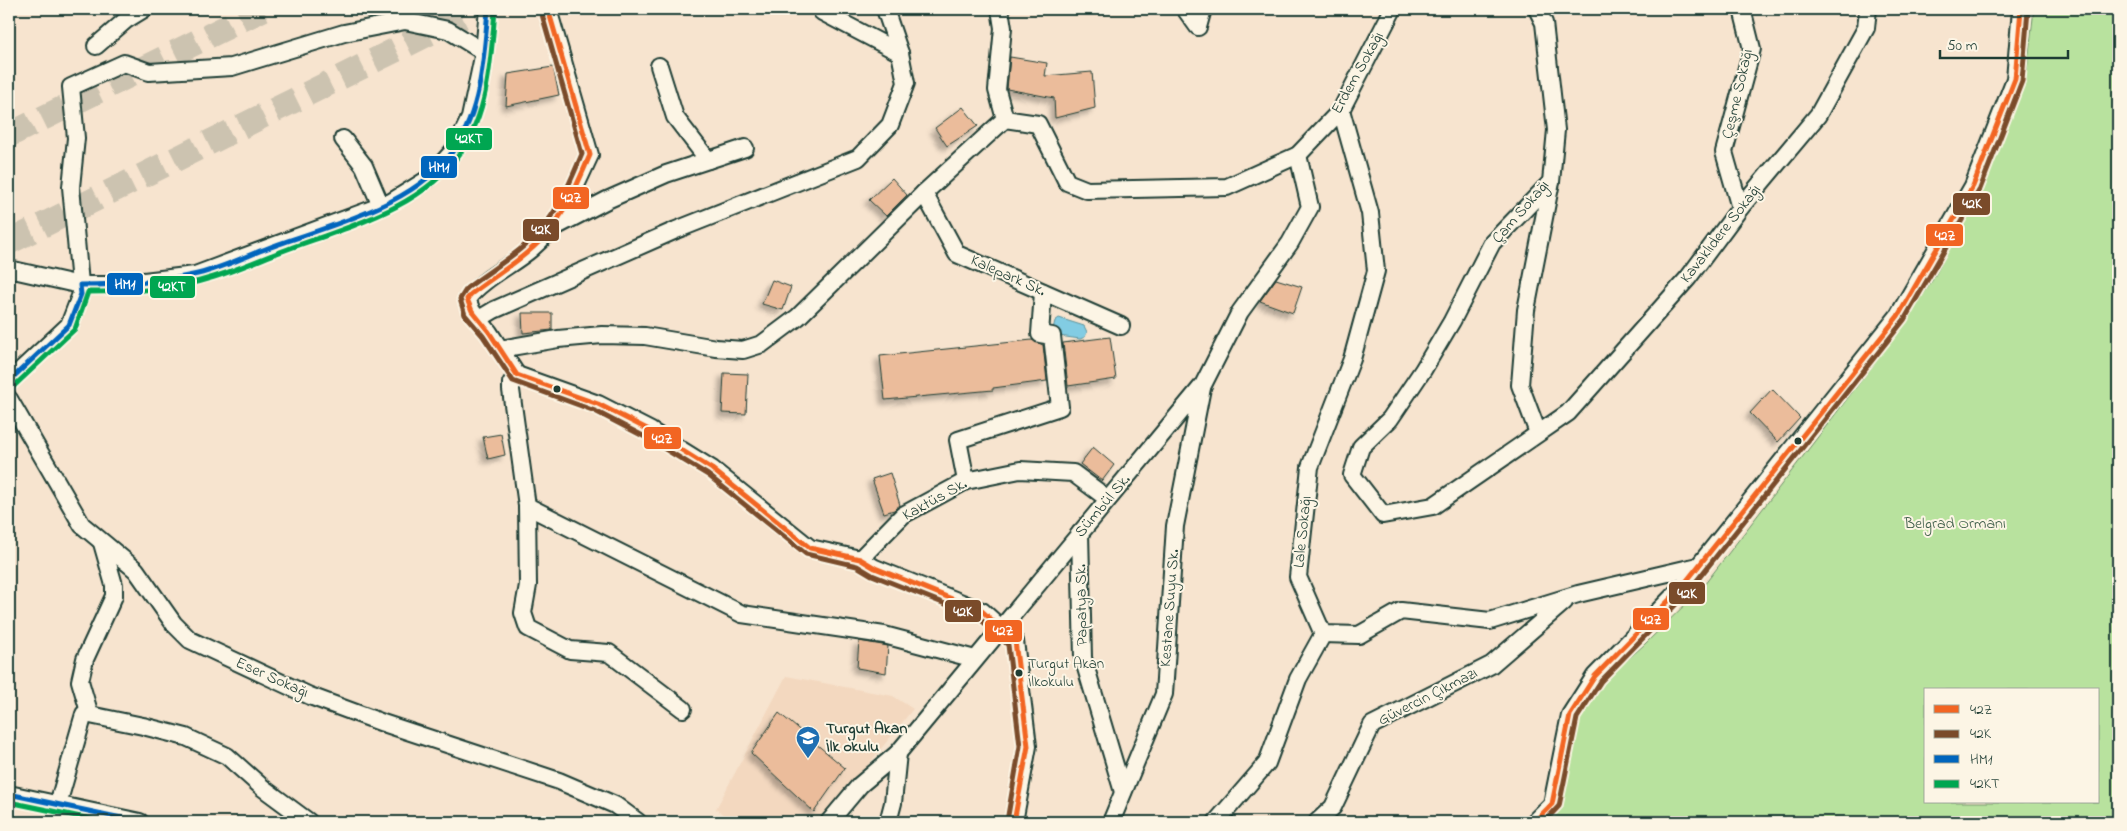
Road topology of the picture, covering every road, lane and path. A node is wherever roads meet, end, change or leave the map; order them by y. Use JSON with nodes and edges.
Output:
{"nodes":[{"id":1,"x":144,"y":9,"type":"edge"},
{"id":2,"x":488,"y":9,"type":"edge"},
{"id":3,"x":548,"y":9,"type":"edge"},
{"id":4,"x":886,"y":9,"type":"edge"},
{"id":5,"x":1000,"y":9,"type":"edge"},
{"id":6,"x":1184,"y":9,"type":"edge"},
{"id":7,"x":1203,"y":9,"type":"edge"},
{"id":8,"x":1393,"y":9,"type":"edge"},
{"id":9,"x":1537,"y":9,"type":"edge"},
{"id":10,"x":1742,"y":9,"type":"edge"},
{"id":11,"x":1868,"y":9,"type":"edge"},
{"id":12,"x":2021,"y":9,"type":"edge"},
{"id":13,"x":822,"y":12,"type":"dead end"},
{"id":14,"x":96,"y":46,"type":"dead end"},
{"id":15,"x":484,"y":52,"type":"junction"},
{"id":16,"x":900,"y":53,"type":"junction"},
{"id":17,"x":659,"y":66,"type":"dead end"},
{"id":18,"x":1341,"y":110,"type":"junction"},
{"id":19,"x":1005,"y":118,"type":"junction"},
{"id":20,"x":343,"y":139,"type":"dead end"},
{"id":21,"x":745,"y":148,"type":"dead end"},
{"id":22,"x":1298,"y":155,"type":"junction"},
{"id":23,"x":708,"y":160,"type":"junction"},
{"id":24,"x":1551,"y":182,"type":"junction"},
{"id":25,"x":924,"y":193,"type":"junction"},
{"id":26,"x":381,"y":206,"type":"junction"},
{"id":27,"x":1740,"y":208,"type":"junction"},
{"id":28,"x":550,"y":229,"type":"junction"},
{"id":29,"x":9,"y":270,"type":"edge"},
{"id":30,"x":80,"y":285,"type":"junction"},
{"id":31,"x":1043,"y":292,"type":"junction"},
{"id":32,"x":478,"y":319,"type":"junction"},
{"id":33,"x":1121,"y":326,"type":"dead end"},
{"id":34,"x":500,"y":349,"type":"junction"},
{"id":35,"x":517,"y":375,"type":"junction"},
{"id":36,"x":9,"y":381,"type":"edge"},
{"id":37,"x":1203,"y":385,"type":"junction"},
{"id":38,"x":9,"y":399,"type":"edge"},
{"id":39,"x":1538,"y":433,"type":"junction"},
{"id":40,"x":966,"y":481,"type":"junction"},
{"id":41,"x":1108,"y":499,"type":"junction"},
{"id":42,"x":527,"y":506,"type":"junction"},
{"id":43,"x":1080,"y":533,"type":"junction"},
{"id":44,"x":102,"y":542,"type":"junction"},
{"id":45,"x":860,"y":559,"type":"junction"},
{"id":46,"x":1698,"y":566,"type":"junction"},
{"id":47,"x":1570,"y":597,"type":"junction"},
{"id":48,"x":1001,"y":628,"type":"junction"},
{"id":49,"x":1323,"y":634,"type":"junction"},
{"id":50,"x":975,"y":660,"type":"junction"},
{"id":51,"x":683,"y":709,"type":"dead end"},
{"id":52,"x":90,"y":715,"type":"junction"},
{"id":53,"x":898,"y":753,"type":"junction"},
{"id":54,"x":1123,"y":792,"type":"junction"},
{"id":55,"x":9,"y":794,"type":"edge"},
{"id":56,"x":58,"y":804,"type":"junction"},
{"id":57,"x":140,"y":822,"type":"edge"},
{"id":58,"x":309,"y":822,"type":"edge"},
{"id":59,"x":638,"y":822,"type":"edge"},
{"id":60,"x":829,"y":822,"type":"edge"},
{"id":61,"x":888,"y":822,"type":"edge"},
{"id":62,"x":1014,"y":822,"type":"edge"},
{"id":63,"x":1111,"y":822,"type":"edge"},
{"id":64,"x":1216,"y":822,"type":"edge"},
{"id":65,"x":1317,"y":822,"type":"edge"},
{"id":66,"x":1534,"y":822,"type":"edge"}],
"edges":[{"from":1,"to":14,"type":"street"},
{"from":2,"to":15,"type":"street"},
{"from":3,"to":28,"type":"street"},
{"from":4,"to":16,"type":"street"},
{"from":5,"to":19,"type":"street"},
{"from":6,"to":7,"type":"street"},
{"from":8,"to":18,"type":"street","name":"Erdem Sokağı"},
{"from":9,"to":24,"type":"street","name":"Çam Sokağı"},
{"from":10,"to":27,"type":"street","name":"Çeşme Sokağı"},
{"from":11,"to":27,"type":"street","name":"Kavaklıdere Sokağı"},
{"from":12,"to":46,"type":"street"},
{"from":13,"to":16,"type":"street"},
{"from":15,"to":26,"type":"street"},
{"from":15,"to":30,"type":"street"},
{"from":16,"to":32,"type":"street"},
{"from":17,"to":23,"type":"street"},
{"from":18,"to":22,"type":"street","name":"Erdem Sokağı"},
{"from":18,"to":49,"type":"street","name":"Lale Sokağı"},
{"from":19,"to":22,"type":"street"},
{"from":19,"to":25,"type":"street"},
{"from":20,"to":26,"type":"street"},
{"from":21,"to":23,"type":"street"},
{"from":22,"to":37,"type":"street","name":"Sümbül Sk."},
{"from":23,"to":28,"type":"street"},
{"from":24,"to":39,"type":"street"},
{"from":24,"to":39,"type":"street","name":"Çam Sokağı"},
{"from":25,"to":31,"type":"street","name":"Kalepark Sk."},
{"from":25,"to":34,"type":"street"},
{"from":26,"to":30,"type":"street"},
{"from":27,"to":39,"type":"street","name":"Kavaklıdere Sokağı"},
{"from":28,"to":32,"type":"street"},
{"from":29,"to":30,"type":"street"},
{"from":30,"to":36,"type":"street"},
{"from":31,"to":33,"type":"street","name":"Kalepark Sk."},
{"from":31,"to":40,"type":"street"},
{"from":32,"to":34,"type":"street"},
{"from":34,"to":35,"type":"street"},
{"from":35,"to":42,"type":"street"},
{"from":35,"to":45,"type":"street"},
{"from":37,"to":41,"type":"street","name":"Sümbül Sk."},
{"from":37,"to":54,"type":"street","name":"Kestane Suyu Sk."},
{"from":38,"to":44,"type":"street","name":"Eser Sokağı"},
{"from":40,"to":41,"type":"street","name":"Kaktüs Sk."},
{"from":40,"to":45,"type":"street","name":"Kaktüs Sk."},
{"from":41,"to":43,"type":"street","name":"Sümbül Sk."},
{"from":42,"to":50,"type":"street"},
{"from":42,"to":51,"type":"street"},
{"from":43,"to":48,"type":"street","name":"Sümbül Sk."},
{"from":43,"to":54,"type":"street","name":"Papatya Sk."},
{"from":44,"to":52,"type":"street"},
{"from":44,"to":59,"type":"street","name":"Eser Sokağı"},
{"from":45,"to":48,"type":"street"},
{"from":46,"to":47,"type":"street"},
{"from":46,"to":66,"type":"street"},
{"from":47,"to":49,"type":"street"},
{"from":47,"to":65,"type":"street","name":"Güvercin Çıkmazı"},
{"from":48,"to":50,"type":"street","name":"Sümbül Sk."},
{"from":48,"to":62,"type":"street"},
{"from":49,"to":64,"type":"street"},
{"from":50,"to":53,"type":"street","name":"Sümbül Sk."},
{"from":52,"to":56,"type":"street"},
{"from":52,"to":58,"type":"street"},
{"from":53,"to":60,"type":"street","name":"Sümbül Sk."},
{"from":53,"to":61,"type":"street"},
{"from":54,"to":63,"type":"street","name":"Kestane Suyu Sk."},
{"from":55,"to":56,"type":"street"},
{"from":56,"to":57,"type":"street"}]}
